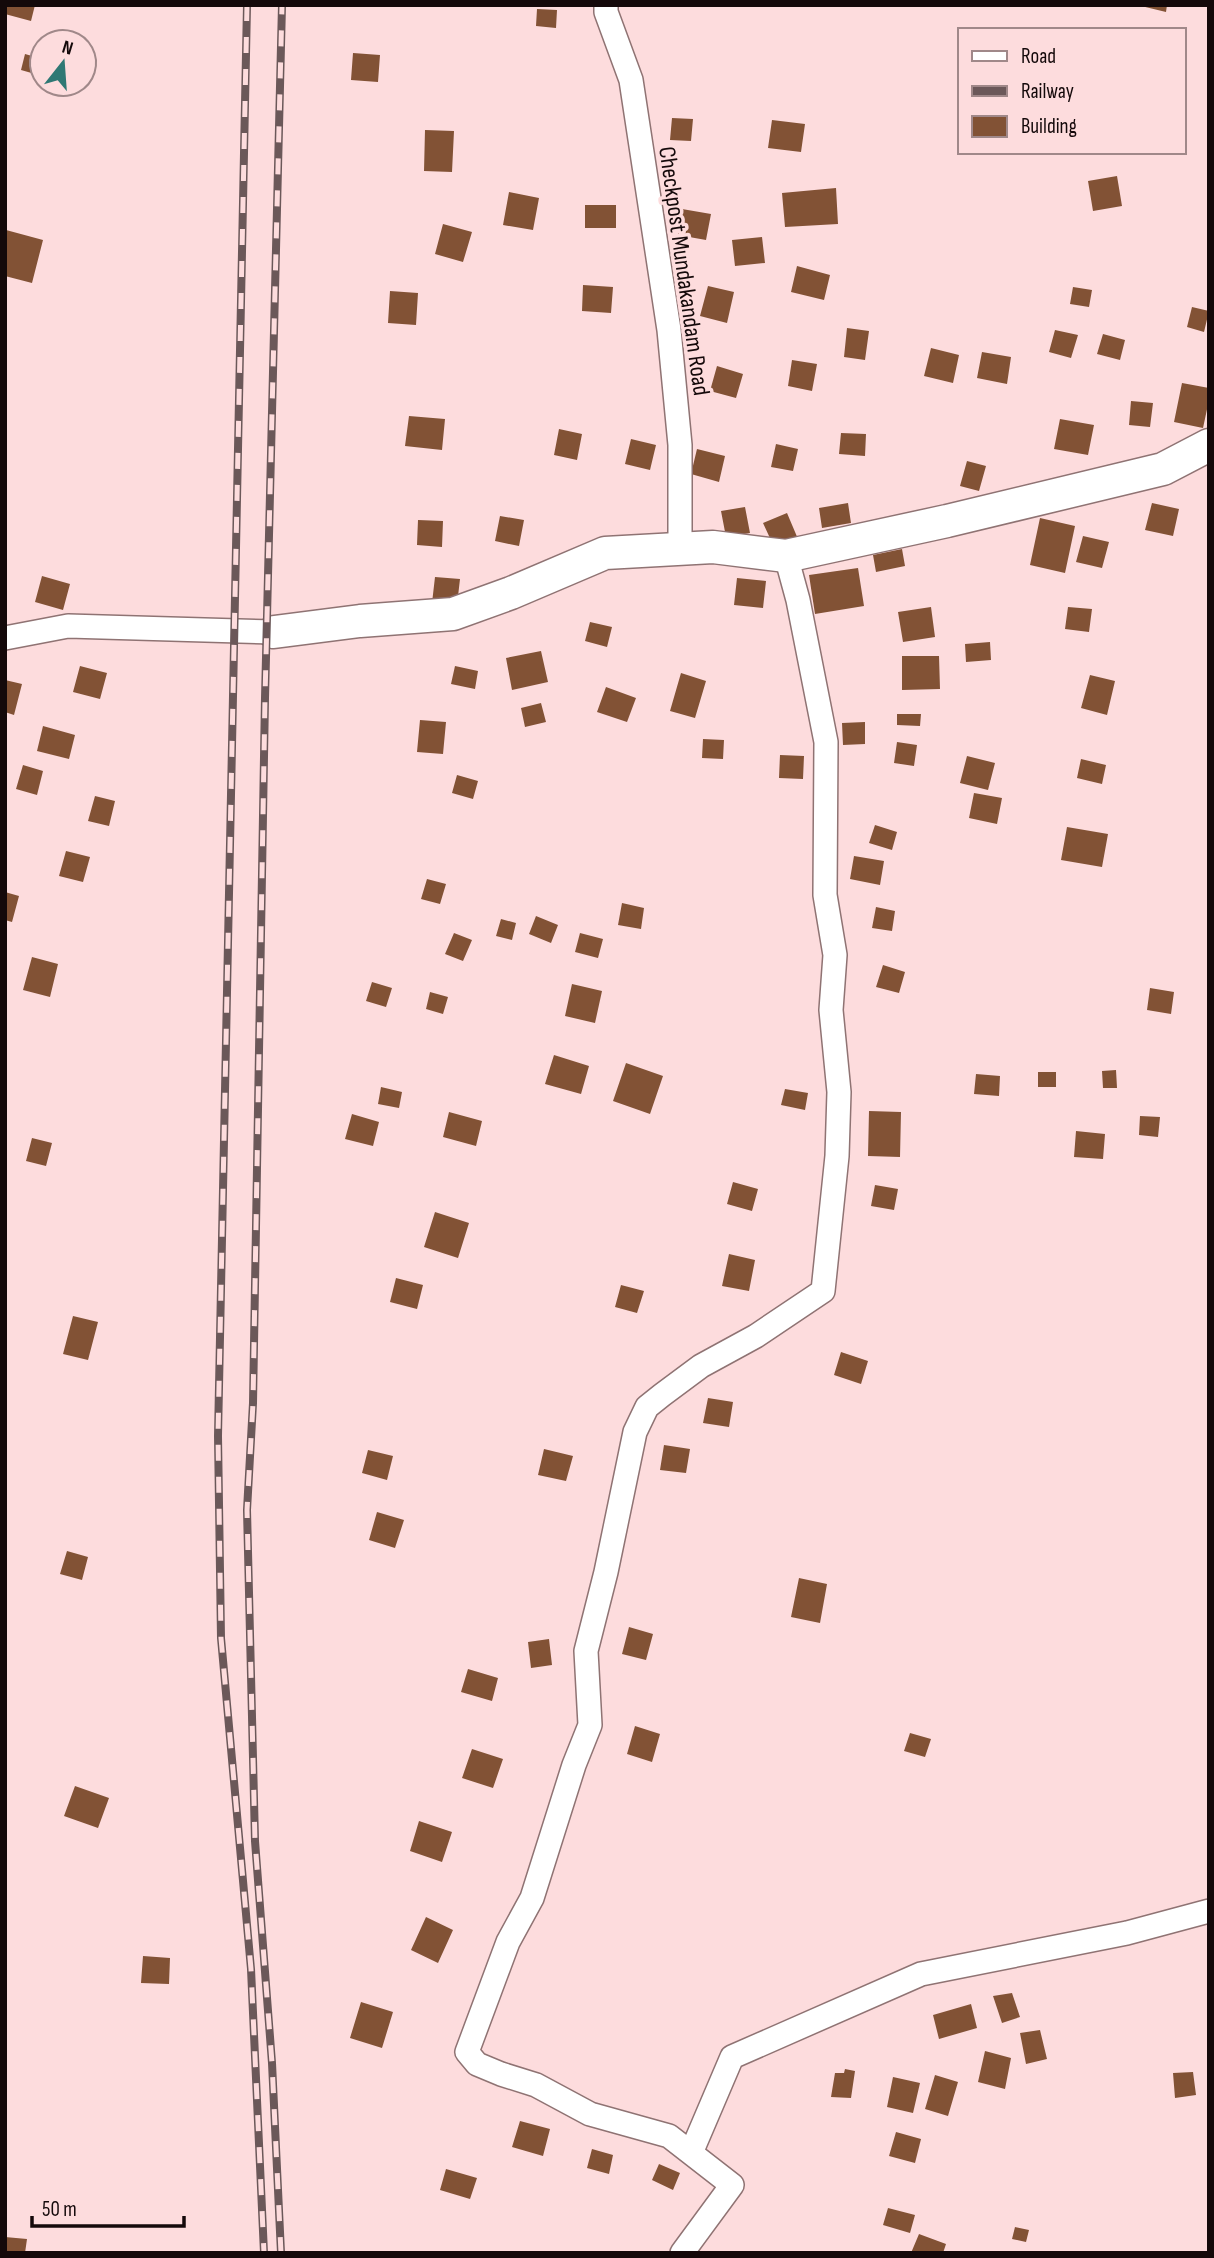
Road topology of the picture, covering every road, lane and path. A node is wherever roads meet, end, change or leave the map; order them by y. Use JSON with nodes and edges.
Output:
{"nodes":[{"id":1,"x":606,"y":5,"type":"edge"},
{"id":2,"x":1209,"y":445,"type":"edge"},
{"id":3,"x":680,"y":549,"type":"junction"},
{"id":4,"x":786,"y":556,"type":"junction"},
{"id":5,"x":274,"y":632,"type":"joint"},
{"id":6,"x":5,"y":638,"type":"edge"},
{"id":7,"x":1209,"y":1911,"type":"edge"},
{"id":8,"x":691,"y":2153,"type":"junction"},
{"id":9,"x":682,"y":2253,"type":"edge"}],
"edges":[{"from":1,"to":3,"type":"street","name":"Checkpost Mundakandam Road"},
{"from":2,"to":4,"type":"street"},
{"from":3,"to":4,"type":"street"},
{"from":3,"to":5,"type":"street"},
{"from":4,"to":8,"type":"street"},
{"from":5,"to":6,"type":"street"},
{"from":7,"to":8,"type":"street"},
{"from":8,"to":9,"type":"street"}]}
